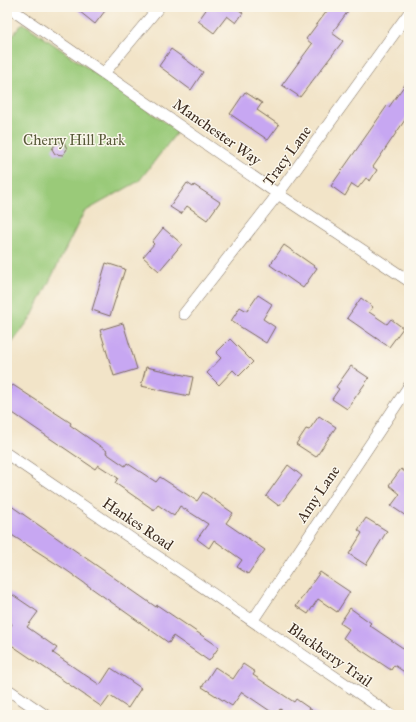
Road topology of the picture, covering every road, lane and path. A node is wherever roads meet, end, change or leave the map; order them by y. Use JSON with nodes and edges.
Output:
{"nodes":[{"id":1,"x":8,"y":7,"type":"edge"},
{"id":2,"x":159,"y":7,"type":"edge"},
{"id":3,"x":409,"y":13,"type":"edge"},
{"id":4,"x":105,"y":72,"type":"junction"},
{"id":5,"x":278,"y":194,"type":"junction"},
{"id":6,"x":409,"y":281,"type":"edge"},
{"id":7,"x":184,"y":314,"type":"dead end"},
{"id":8,"x":409,"y":386,"type":"edge"},
{"id":9,"x":7,"y":454,"type":"edge"},
{"id":10,"x":253,"y":620,"type":"junction"},
{"id":11,"x":7,"y":689,"type":"edge"},
{"id":12,"x":45,"y":715,"type":"edge"},
{"id":13,"x":391,"y":715,"type":"edge"}],
"edges":[{"from":1,"to":4,"type":"street","name":"Manchester Way"},
{"from":2,"to":4,"type":"street"},
{"from":3,"to":5,"type":"street","name":"Tracy Lane"},
{"from":4,"to":5,"type":"street","name":"Manchester Way"},
{"from":5,"to":6,"type":"street","name":"Manchester Way"},
{"from":5,"to":7,"type":"street","name":"Tracy Lane"},
{"from":8,"to":10,"type":"street","name":"Amy Lane"},
{"from":9,"to":10,"type":"street","name":"Hankes Road"},
{"from":10,"to":13,"type":"street","name":"Blackberry Trail"},
{"from":11,"to":12,"type":"street"}]}
